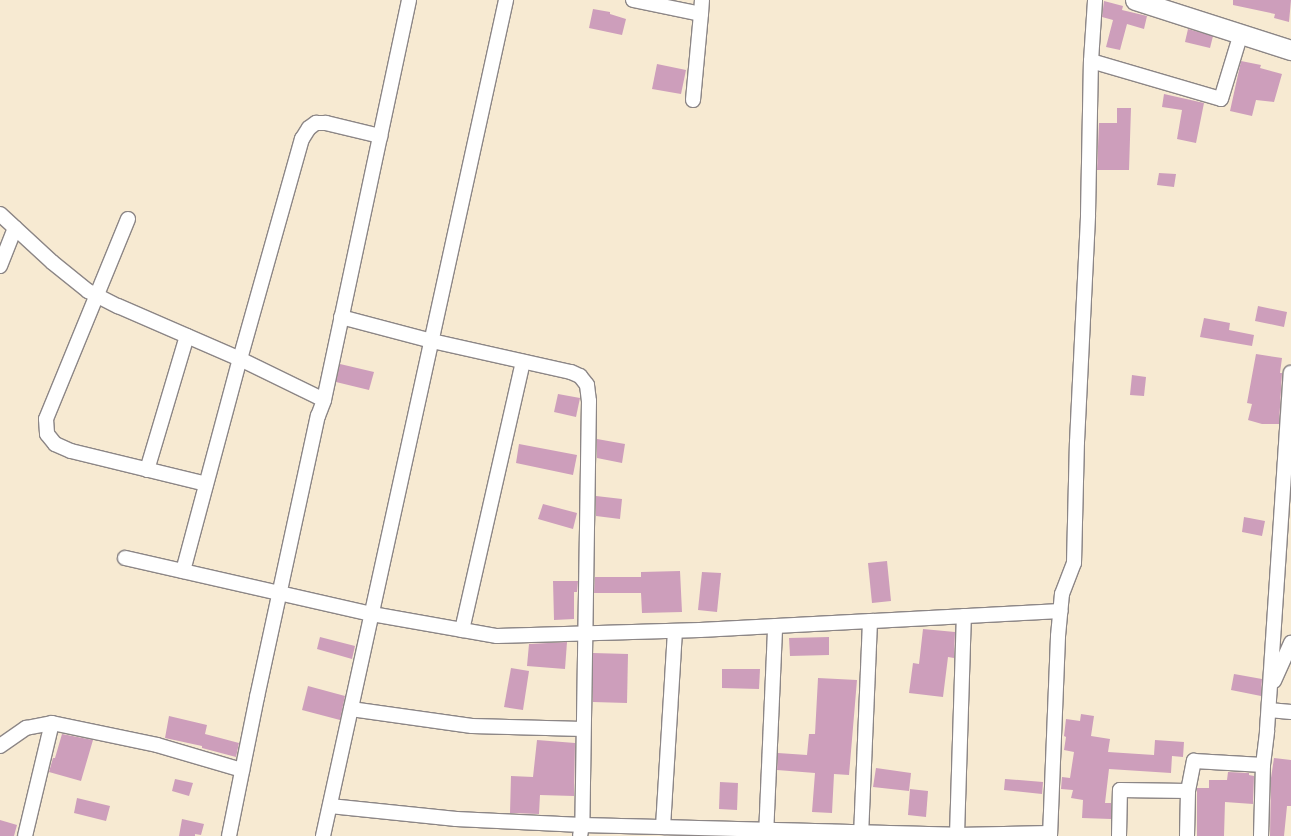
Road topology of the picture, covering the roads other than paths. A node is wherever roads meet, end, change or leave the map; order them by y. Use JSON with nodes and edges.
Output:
{"nodes":[{"id":1,"x":409,"y":0,"type":"edge"},
{"id":2,"x":506,"y":0,"type":"edge"},
{"id":3,"x":633,"y":0,"type":"edge"},
{"id":4,"x":702,"y":0,"type":"edge"},
{"id":5,"x":1094,"y":0,"type":"edge"},
{"id":6,"x":1135,"y":0,"type":"edge"},
{"id":7,"x":701,"y":14,"type":"junction"},
{"id":8,"x":1241,"y":33,"type":"junction"},
{"id":9,"x":1291,"y":50,"type":"edge"},
{"id":10,"x":1091,"y":61,"type":"junction"},
{"id":11,"x":694,"y":100,"type":"dead end"},
{"id":12,"x":380,"y":136,"type":"junction"},
{"id":13,"x":0,"y":214,"type":"edge"},
{"id":14,"x":128,"y":219,"type":"dead end"},
{"id":15,"x":15,"y":228,"type":"junction"},
{"id":16,"x":0,"y":266,"type":"edge"},
{"id":17,"x":96,"y":295,"type":"junction"},
{"id":18,"x":340,"y":317,"type":"junction"},
{"id":19,"x":186,"y":336,"type":"junction"},
{"id":20,"x":432,"y":341,"type":"junction"},
{"id":21,"x":240,"y":359,"type":"junction"},
{"id":22,"x":523,"y":362,"type":"junction"},
{"id":23,"x":1291,"y":373,"type":"edge"},
{"id":24,"x":324,"y":400,"type":"junction"},
{"id":25,"x":1288,"y":463,"type":"edge"},
{"id":26,"x":147,"y":470,"type":"junction"},
{"id":27,"x":206,"y":484,"type":"junction"},
{"id":28,"x":1285,"y":541,"type":"edge"},
{"id":29,"x":125,"y":558,"type":"dead end"},
{"id":30,"x":183,"y":571,"type":"junction"},
{"id":31,"x":280,"y":592,"type":"junction"},
{"id":32,"x":1060,"y":611,"type":"junction"},
{"id":33,"x":372,"y":614,"type":"junction"},
{"id":34,"x":964,"y":616,"type":"junction"},
{"id":35,"x":870,"y":621,"type":"junction"},
{"id":36,"x":775,"y":626,"type":"junction"},
{"id":37,"x":462,"y":630,"type":"junction"},
{"id":38,"x":675,"y":631,"type":"junction"},
{"id":39,"x":584,"y":634,"type":"junction"},
{"id":40,"x":1291,"y":643,"type":"edge"},
{"id":41,"x":1270,"y":689,"type":"junction"},
{"id":42,"x":352,"y":708,"type":"junction"},
{"id":43,"x":1269,"y":710,"type":"junction"},
{"id":44,"x":1291,"y":712,"type":"edge"},
{"id":45,"x":52,"y":723,"type":"junction"},
{"id":46,"x":583,"y":729,"type":"junction"},
{"id":47,"x":0,"y":746,"type":"edge"},
{"id":48,"x":1263,"y":765,"type":"junction"},
{"id":49,"x":242,"y":770,"type":"junction"},
{"id":50,"x":1188,"y":791,"type":"junction"},
{"id":51,"x":330,"y":806,"type":"junction"},
{"id":52,"x":663,"y":827,"type":"junction"},
{"id":53,"x":581,"y":830,"type":"edge"},
{"id":54,"x":766,"y":833,"type":"edge"},
{"id":55,"x":861,"y":834,"type":"edge"},
{"id":56,"x":957,"y":835,"type":"edge"},
{"id":57,"x":1050,"y":835,"type":"edge"},
{"id":58,"x":25,"y":836,"type":"edge"},
{"id":59,"x":229,"y":836,"type":"edge"},
{"id":60,"x":323,"y":836,"type":"edge"},
{"id":61,"x":1119,"y":836,"type":"edge"},
{"id":62,"x":1187,"y":836,"type":"edge"},
{"id":63,"x":1261,"y":836,"type":"edge"}],
"edges":[{"from":1,"to":12,"type":"street"},
{"from":2,"to":20,"type":"street"},
{"from":3,"to":7,"type":"street"},
{"from":4,"to":7,"type":"street"},
{"from":5,"to":10,"type":"street"},
{"from":6,"to":8,"type":"street"},
{"from":7,"to":11,"type":"street"},
{"from":8,"to":9,"type":"street"},
{"from":8,"to":10,"type":"street"},
{"from":10,"to":32,"type":"street"},
{"from":12,"to":18,"type":"street"},
{"from":12,"to":21,"type":"street"},
{"from":13,"to":15,"type":"street"},
{"from":14,"to":17,"type":"street"},
{"from":15,"to":16,"type":"street"},
{"from":15,"to":17,"type":"street"},
{"from":17,"to":19,"type":"street"},
{"from":17,"to":26,"type":"street"},
{"from":18,"to":20,"type":"street"},
{"from":18,"to":24,"type":"street"},
{"from":19,"to":21,"type":"street"},
{"from":19,"to":26,"type":"street"},
{"from":20,"to":22,"type":"street"},
{"from":20,"to":33,"type":"street"},
{"from":21,"to":24,"type":"street"},
{"from":21,"to":27,"type":"street"},
{"from":22,"to":37,"type":"street"},
{"from":22,"to":39,"type":"street"},
{"from":23,"to":25,"type":"street"},
{"from":24,"to":31,"type":"street"},
{"from":25,"to":28,"type":"street"},
{"from":26,"to":27,"type":"street"},
{"from":27,"to":30,"type":"street"},
{"from":28,"to":41,"type":"street"},
{"from":29,"to":30,"type":"street"},
{"from":30,"to":31,"type":"street"},
{"from":31,"to":33,"type":"street"},
{"from":31,"to":49,"type":"street"},
{"from":32,"to":34,"type":"street"},
{"from":32,"to":57,"type":"street"},
{"from":33,"to":37,"type":"street"},
{"from":33,"to":42,"type":"street"},
{"from":34,"to":35,"type":"street"},
{"from":34,"to":56,"type":"street"},
{"from":35,"to":36,"type":"street"},
{"from":35,"to":55,"type":"street"},
{"from":36,"to":38,"type":"street"},
{"from":36,"to":54,"type":"street"},
{"from":37,"to":39,"type":"street"},
{"from":38,"to":39,"type":"street"},
{"from":38,"to":52,"type":"street"},
{"from":39,"to":46,"type":"street"},
{"from":40,"to":41,"type":"street"},
{"from":41,"to":43,"type":"street"},
{"from":42,"to":46,"type":"street"},
{"from":42,"to":51,"type":"street"},
{"from":43,"to":44,"type":"street"},
{"from":43,"to":48,"type":"street"},
{"from":45,"to":47,"type":"street"},
{"from":45,"to":49,"type":"street"},
{"from":45,"to":58,"type":"street"},
{"from":46,"to":53,"type":"street"},
{"from":48,"to":50,"type":"street"},
{"from":48,"to":63,"type":"street"},
{"from":49,"to":59,"type":"street"},
{"from":50,"to":61,"type":"street"},
{"from":50,"to":62,"type":"street"},
{"from":51,"to":53,"type":"street"},
{"from":51,"to":60,"type":"street"},
{"from":52,"to":53,"type":"street"},
{"from":52,"to":54,"type":"street"},
{"from":54,"to":55,"type":"street"},
{"from":55,"to":56,"type":"street"},
{"from":56,"to":57,"type":"street"}]}
